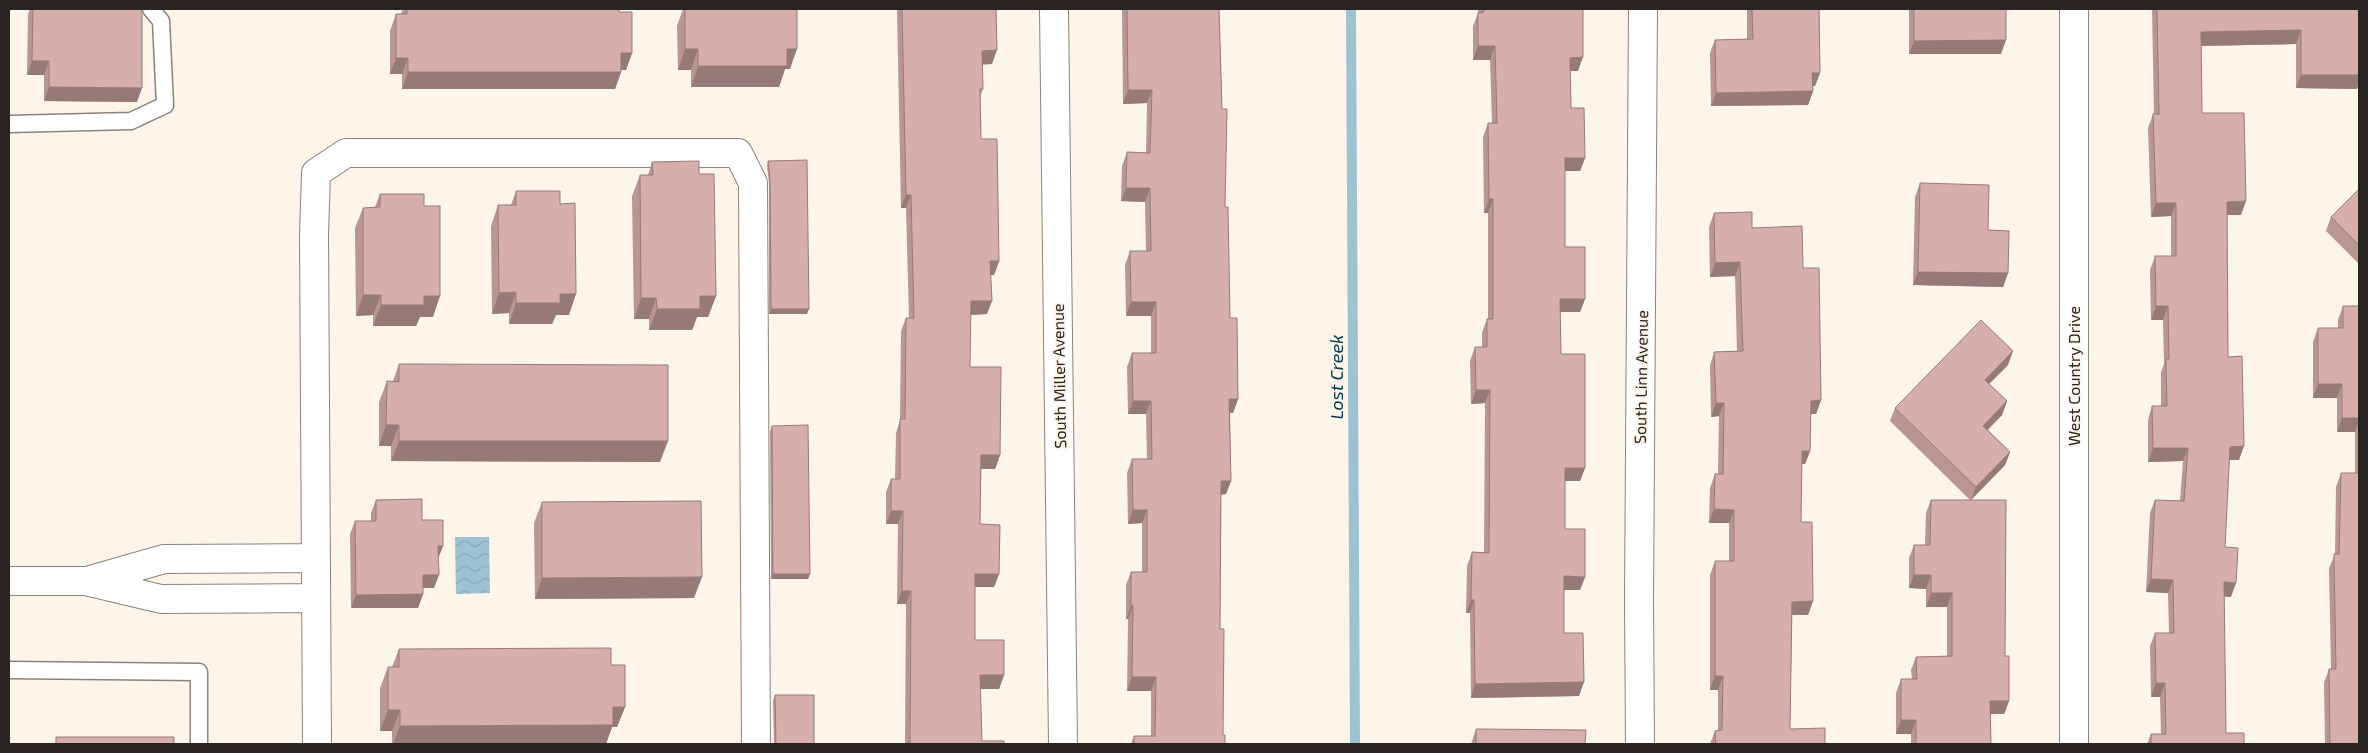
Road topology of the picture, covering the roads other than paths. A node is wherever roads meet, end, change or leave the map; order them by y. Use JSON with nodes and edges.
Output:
{"nodes":[{"id":1,"x":1054,"y":9,"type":"edge"},
{"id":2,"x":1643,"y":9,"type":"edge"},
{"id":3,"x":2074,"y":9,"type":"edge"},
{"id":4,"x":156,"y":15,"type":"edge"},
{"id":5,"x":9,"y":124,"type":"edge"},
{"id":6,"x":316,"y":558,"type":"junction"},
{"id":7,"x":9,"y":581,"type":"edge"},
{"id":8,"x":86,"y":581,"type":"junction"},
{"id":9,"x":316,"y":598,"type":"junction"},
{"id":10,"x":9,"y":670,"type":"edge"},
{"id":11,"x":199,"y":744,"type":"edge"},
{"id":12,"x":317,"y":744,"type":"edge"},
{"id":13,"x":756,"y":744,"type":"edge"},
{"id":14,"x":1063,"y":744,"type":"edge"},
{"id":15,"x":1640,"y":744,"type":"edge"},
{"id":16,"x":2074,"y":744,"type":"edge"}],
"edges":[{"from":1,"to":14,"type":"street","name":"South Miller Avenue"},
{"from":2,"to":15,"type":"street","name":"South Linn Avenue"},
{"from":3,"to":16,"type":"street","name":"West Country Drive"},
{"from":4,"to":5,"type":"lane"},
{"from":6,"to":8,"type":"street"},
{"from":6,"to":9,"type":"street"},
{"from":6,"to":13,"type":"street"},
{"from":7,"to":8,"type":"street"},
{"from":8,"to":9,"type":"street"},
{"from":9,"to":12,"type":"street"},
{"from":10,"to":11,"type":"lane"}]}
